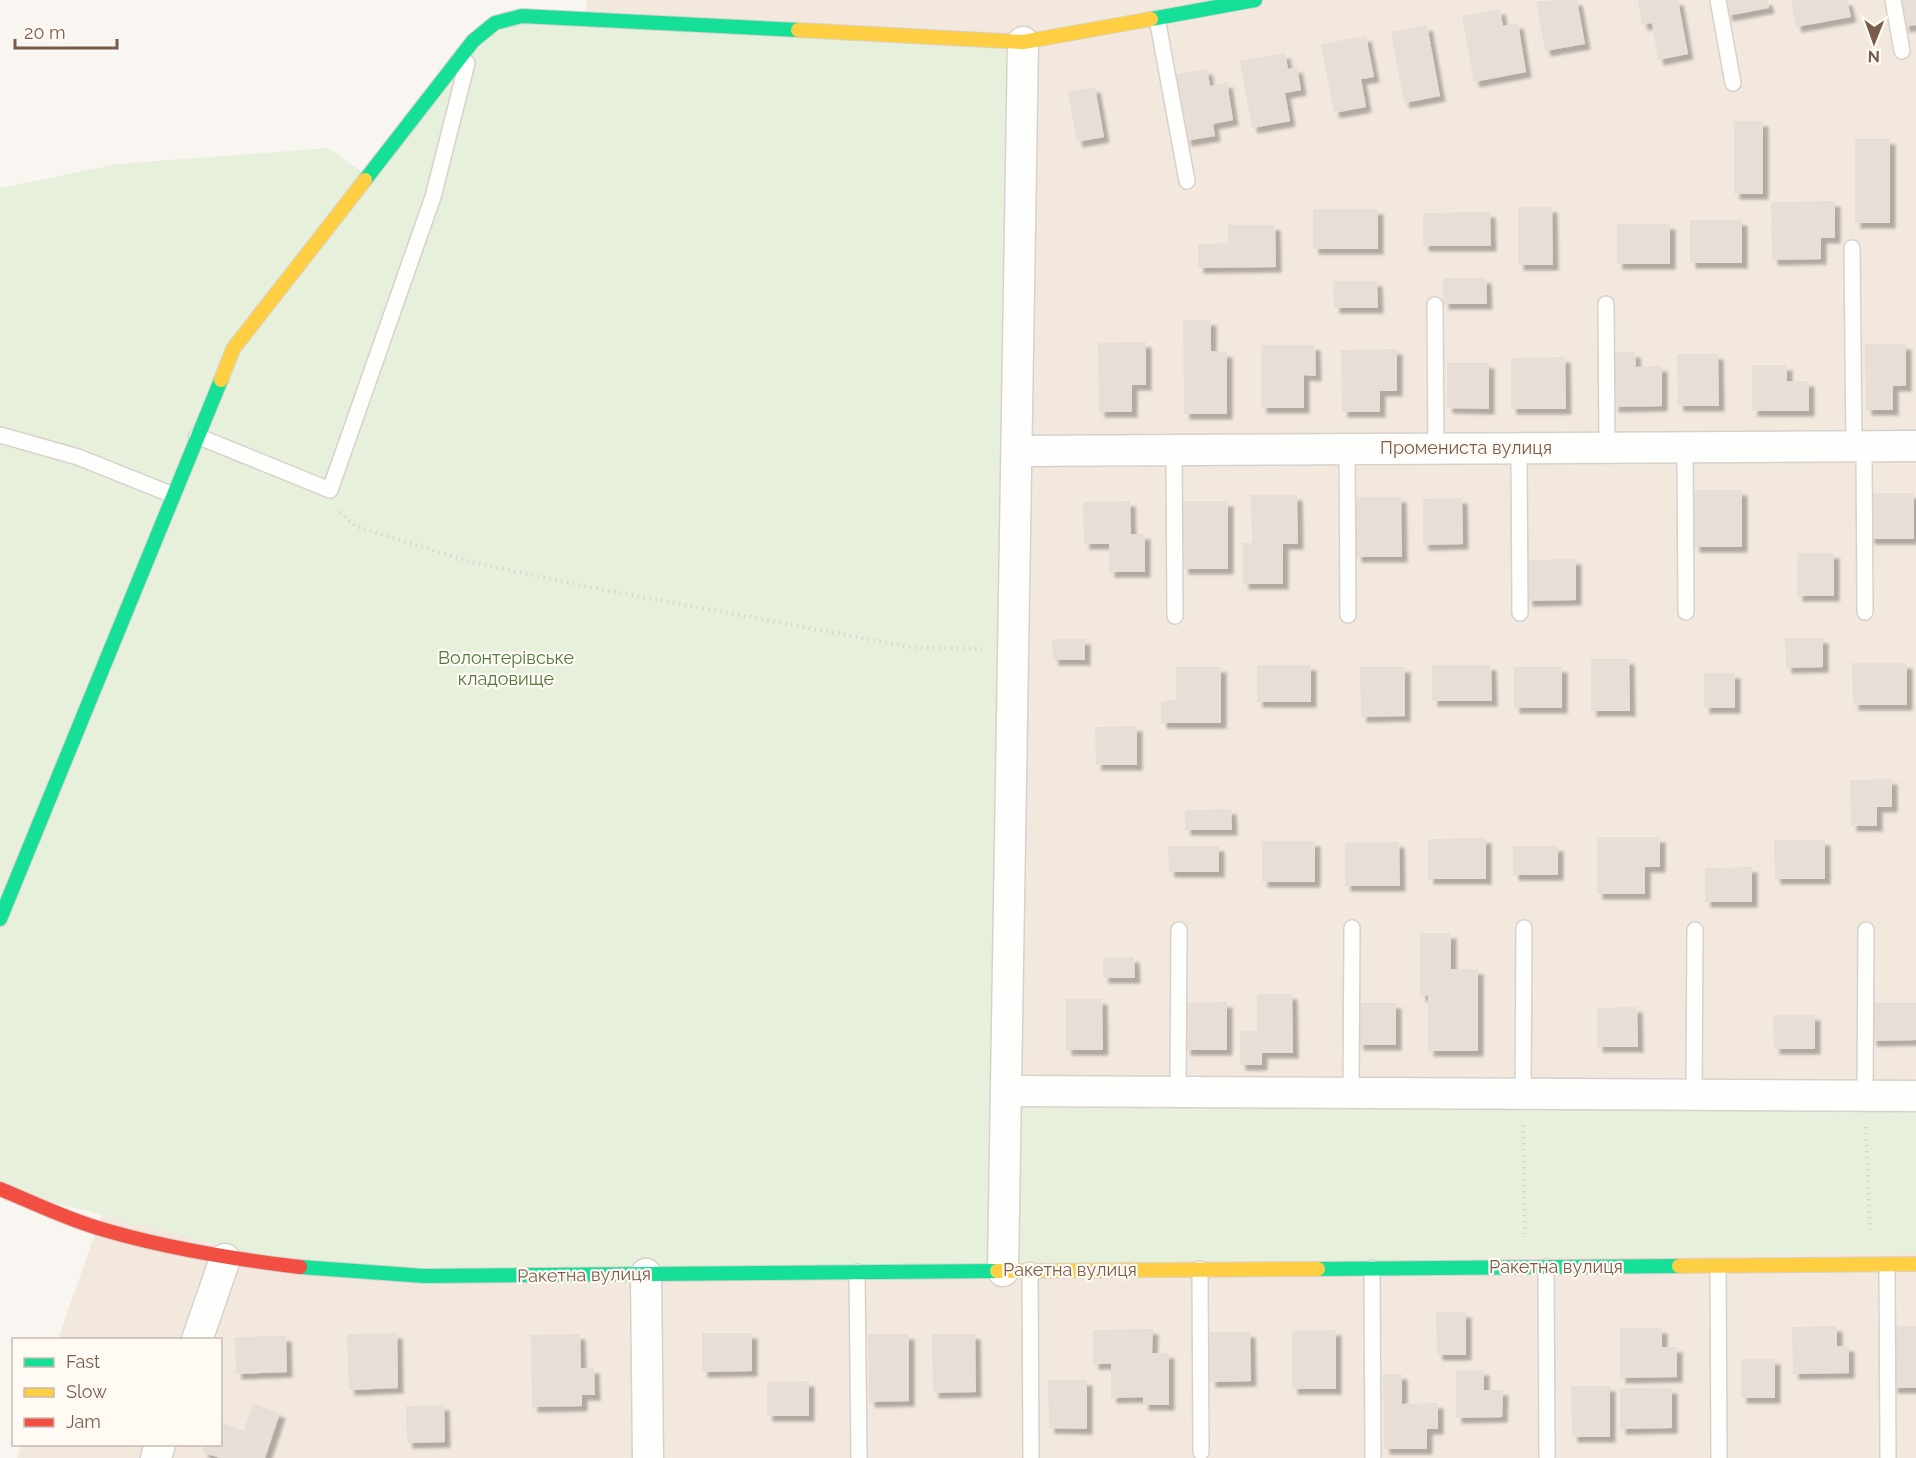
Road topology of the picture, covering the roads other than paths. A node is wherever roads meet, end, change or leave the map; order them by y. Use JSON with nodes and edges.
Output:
{"nodes":[{"id":1,"x":1256,"y":0,"type":"edge"},
{"id":2,"x":1718,"y":0,"type":"edge"},
{"id":3,"x":1893,"y":0,"type":"edge"},
{"id":4,"x":586,"y":10,"type":"edge"},
{"id":5,"x":1157,"y":18,"type":"junction"},
{"id":6,"x":473,"y":41,"type":"junction"},
{"id":7,"x":1023,"y":42,"type":"junction"},
{"id":8,"x":1902,"y":51,"type":"dead end"},
{"id":9,"x":1733,"y":83,"type":"dead end"},
{"id":10,"x":1187,"y":181,"type":"dead end"},
{"id":11,"x":1852,"y":248,"type":"dead end"},
{"id":12,"x":1606,"y":304,"type":"dead end"},
{"id":13,"x":1435,"y":305,"type":"dead end"},
{"id":14,"x":0,"y":435,"type":"edge"},
{"id":15,"x":198,"y":436,"type":"junction"},
{"id":16,"x":1859,"y":446,"type":"junction"},
{"id":17,"x":1916,"y":446,"type":"edge"},
{"id":18,"x":1685,"y":447,"type":"junction"},
{"id":19,"x":1519,"y":448,"type":"junction"},
{"id":20,"x":1607,"y":448,"type":"junction"},
{"id":21,"x":1347,"y":449,"type":"junction"},
{"id":22,"x":1436,"y":449,"type":"junction"},
{"id":23,"x":1174,"y":450,"type":"junction"},
{"id":24,"x":1017,"y":451,"type":"junction"},
{"id":25,"x":173,"y":495,"type":"junction"},
{"id":26,"x":1686,"y":612,"type":"dead end"},
{"id":27,"x":1865,"y":612,"type":"dead end"},
{"id":28,"x":1520,"y":614,"type":"dead end"},
{"id":29,"x":1348,"y":615,"type":"dead end"},
{"id":30,"x":1175,"y":616,"type":"dead end"},
{"id":31,"x":0,"y":919,"type":"edge"},
{"id":32,"x":1352,"y":927,"type":"dead end"},
{"id":33,"x":1524,"y":928,"type":"dead end"},
{"id":34,"x":1179,"y":930,"type":"dead end"},
{"id":35,"x":1695,"y":930,"type":"dead end"},
{"id":36,"x":1866,"y":930,"type":"dead end"},
{"id":37,"x":1006,"y":1091,"type":"junction"},
{"id":38,"x":1178,"y":1092,"type":"junction"},
{"id":39,"x":1351,"y":1093,"type":"junction"},
{"id":40,"x":1523,"y":1094,"type":"junction"},
{"id":41,"x":1694,"y":1095,"type":"junction"},
{"id":42,"x":1865,"y":1096,"type":"junction"},
{"id":43,"x":1916,"y":1096,"type":"edge"},
{"id":44,"x":0,"y":1189,"type":"edge"},
{"id":45,"x":225,"y":1259,"type":"junction"},
{"id":46,"x":1916,"y":1264,"type":"edge"},
{"id":47,"x":1879,"y":1265,"type":"junction"},
{"id":48,"x":1718,"y":1266,"type":"junction"},
{"id":49,"x":1546,"y":1267,"type":"junction"},
{"id":50,"x":1372,"y":1268,"type":"junction"},
{"id":51,"x":1200,"y":1269,"type":"junction"},
{"id":52,"x":1016,"y":1270,"type":"junction"},
{"id":53,"x":857,"y":1272,"type":"junction"},
{"id":54,"x":646,"y":1274,"type":"junction"},
{"id":55,"x":198,"y":1338,"type":"edge"},
{"id":56,"x":1201,"y":1452,"type":"dead end"},
{"id":57,"x":1373,"y":1456,"type":"dead end"},
{"id":58,"x":1547,"y":1456,"type":"dead end"},
{"id":59,"x":648,"y":1458,"type":"edge"},
{"id":60,"x":859,"y":1458,"type":"edge"},
{"id":61,"x":1031,"y":1458,"type":"edge"},
{"id":62,"x":1719,"y":1458,"type":"edge"},
{"id":63,"x":1888,"y":1458,"type":"edge"}],
"edges":[{"from":1,"to":5,"type":"street"},
{"from":2,"to":9,"type":"lane"},
{"from":3,"to":8,"type":"lane"},
{"from":4,"to":6,"type":"street"},
{"from":4,"to":7,"type":"street"},
{"from":5,"to":7,"type":"street"},
{"from":5,"to":10,"type":"lane"},
{"from":6,"to":15,"type":"street"},
{"from":6,"to":15,"type":"lane"},
{"from":7,"to":24,"type":"street"},
{"from":11,"to":16,"type":"lane"},
{"from":12,"to":20,"type":"lane"},
{"from":13,"to":22,"type":"lane"},
{"from":14,"to":25,"type":"lane"},
{"from":15,"to":25,"type":"street"},
{"from":16,"to":17,"type":"street","name":"Промениста вулиця"},
{"from":16,"to":18,"type":"street","name":"Промениста вулиця"},
{"from":16,"to":27,"type":"lane"},
{"from":18,"to":20,"type":"street","name":"Промениста вулиця"},
{"from":18,"to":26,"type":"lane"},
{"from":19,"to":20,"type":"street","name":"Промениста вулиця"},
{"from":19,"to":22,"type":"street","name":"Промениста вулиця"},
{"from":19,"to":28,"type":"lane"},
{"from":21,"to":22,"type":"street","name":"Промениста вулиця"},
{"from":21,"to":23,"type":"street","name":"Промениста вулиця"},
{"from":21,"to":29,"type":"lane"},
{"from":23,"to":24,"type":"street","name":"Промениста вулиця"},
{"from":23,"to":30,"type":"lane"},
{"from":24,"to":37,"type":"street"},
{"from":25,"to":31,"type":"street"},
{"from":32,"to":39,"type":"lane"},
{"from":33,"to":40,"type":"lane"},
{"from":34,"to":38,"type":"lane"},
{"from":35,"to":41,"type":"lane"},
{"from":36,"to":42,"type":"lane"},
{"from":37,"to":38,"type":"street"},
{"from":37,"to":52,"type":"street"},
{"from":38,"to":39,"type":"street"},
{"from":39,"to":40,"type":"street"},
{"from":40,"to":41,"type":"street"},
{"from":41,"to":42,"type":"street"},
{"from":42,"to":43,"type":"street"},
{"from":44,"to":45,"type":"street","name":"Ракетна вулиця"},
{"from":45,"to":54,"type":"street","name":"Ракетна вулиця"},
{"from":45,"to":55,"type":"street"},
{"from":46,"to":47,"type":"street","name":"Ракетна вулиця"},
{"from":47,"to":48,"type":"street","name":"Ракетна вулиця"},
{"from":47,"to":63,"type":"lane"},
{"from":48,"to":49,"type":"street","name":"Ракетна вулиця"},
{"from":48,"to":62,"type":"lane"},
{"from":49,"to":50,"type":"street","name":"Ракетна вулиця"},
{"from":49,"to":58,"type":"lane"},
{"from":50,"to":51,"type":"street","name":"Ракетна вулиця"},
{"from":50,"to":57,"type":"lane"},
{"from":51,"to":52,"type":"street","name":"Ракетна вулиця"},
{"from":51,"to":56,"type":"lane"},
{"from":52,"to":53,"type":"street","name":"Ракетна вулиця"},
{"from":52,"to":61,"type":"lane"},
{"from":53,"to":54,"type":"street","name":"Ракетна вулиця"},
{"from":53,"to":60,"type":"lane"},
{"from":54,"to":59,"type":"street"}]}
